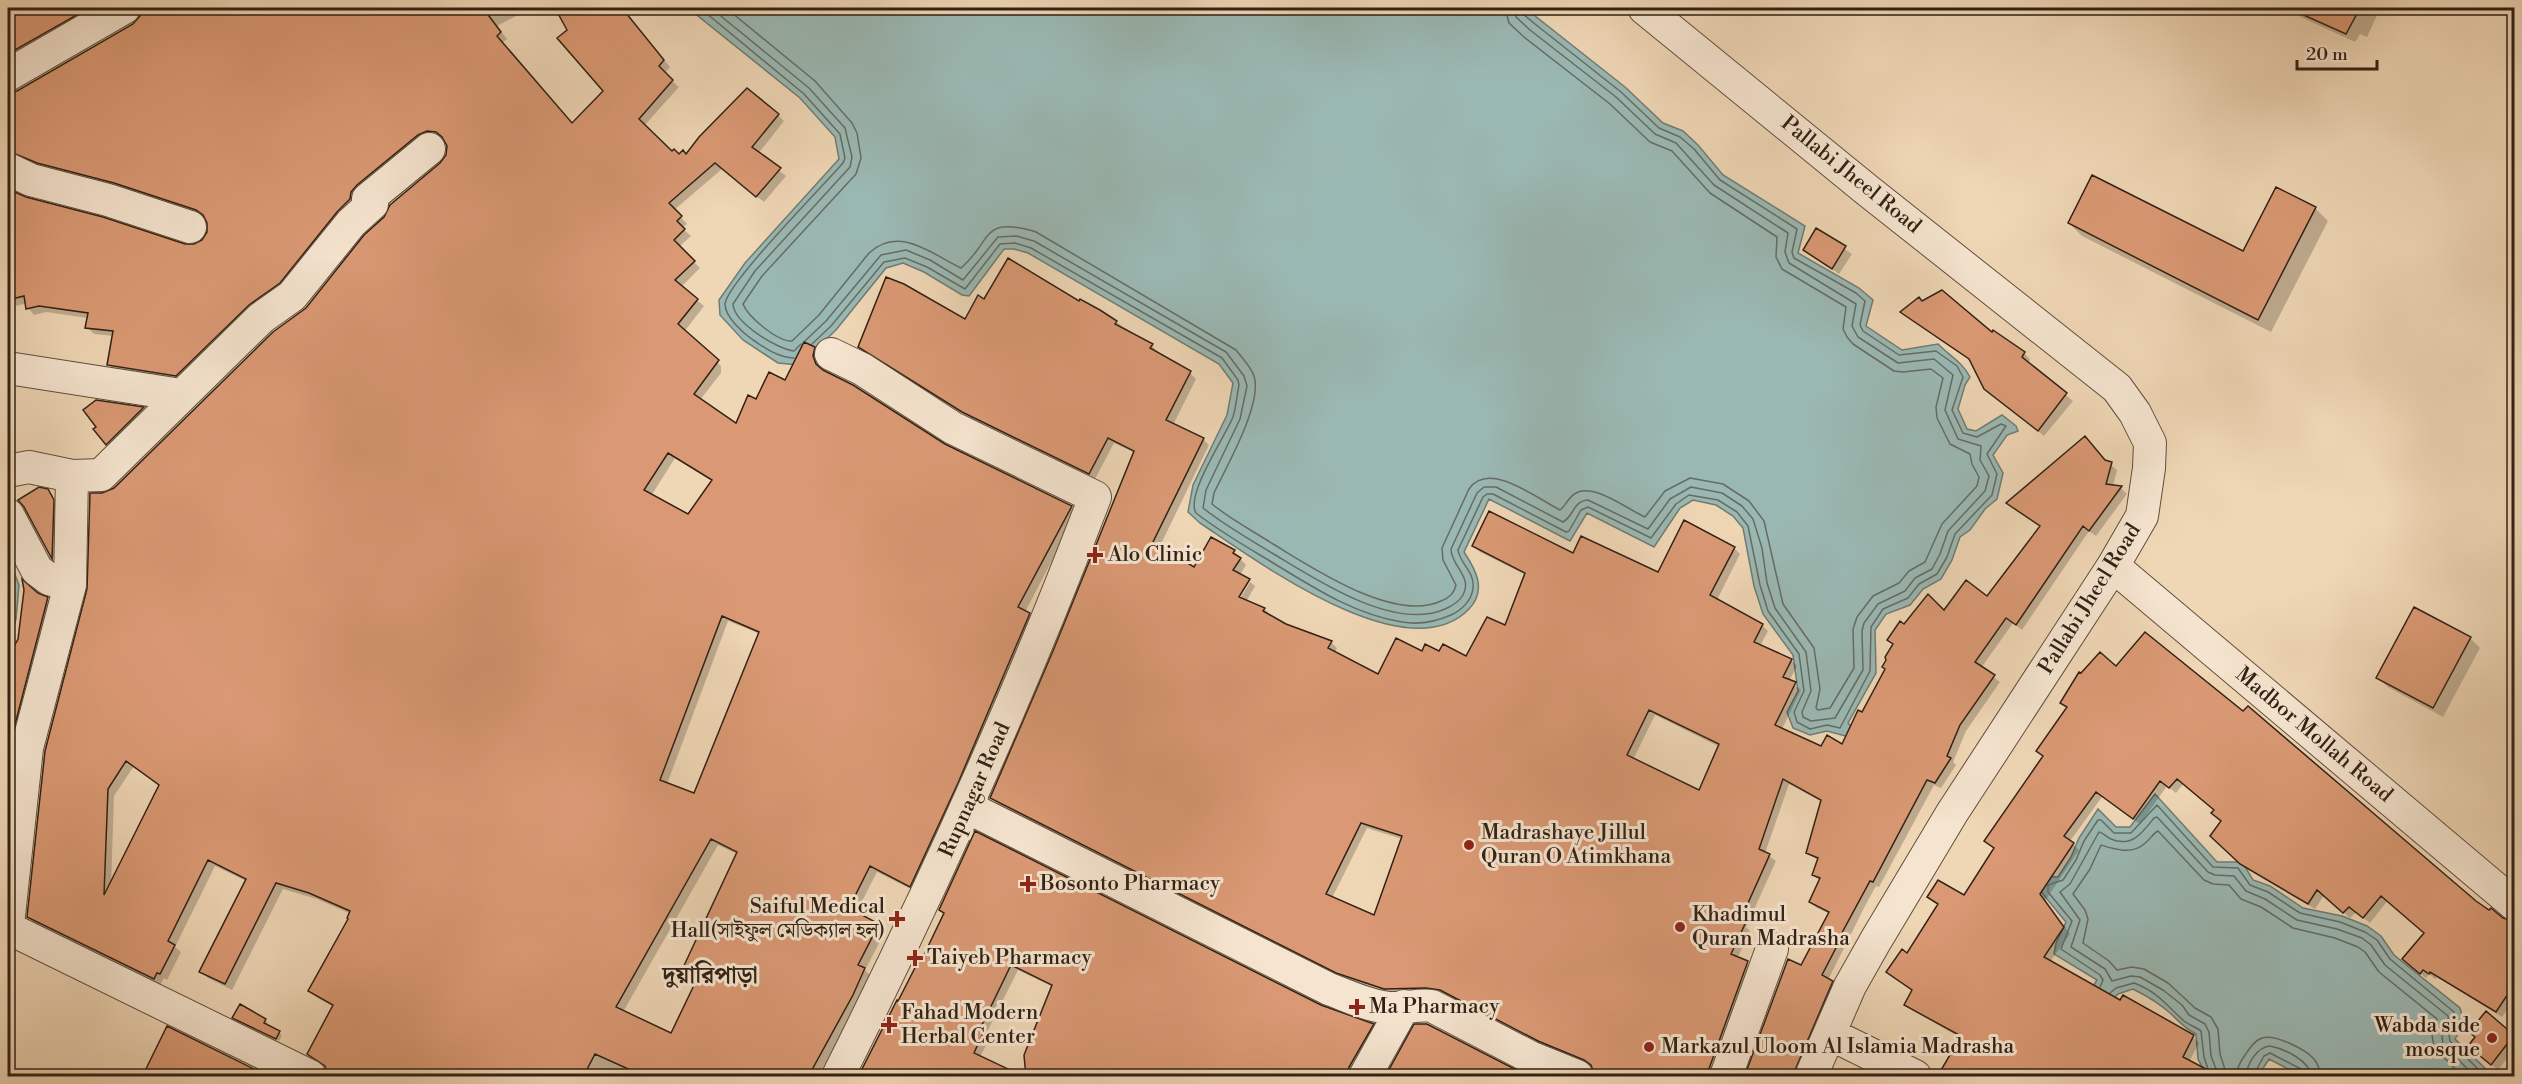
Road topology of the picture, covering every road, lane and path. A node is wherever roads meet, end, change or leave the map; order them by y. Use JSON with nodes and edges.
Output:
{"nodes":[{"id":1,"x":124,"y":8,"type":"edge"},
{"id":2,"x":1644,"y":8,"type":"edge"},
{"id":3,"x":8,"y":75,"type":"edge"},
{"id":4,"x":429,"y":148,"type":"dead end"},
{"id":5,"x":8,"y":169,"type":"edge"},
{"id":6,"x":190,"y":227,"type":"dead end"},
{"id":7,"x":831,"y":354,"type":"dead end"},
{"id":8,"x":8,"y":368,"type":"edge"},
{"id":9,"x":181,"y":395,"type":"junction"},
{"id":10,"x":8,"y":471,"type":"edge"},
{"id":11,"x":72,"y":476,"type":"junction"},
{"id":12,"x":8,"y":515,"type":"edge"},
{"id":13,"x":2113,"y":566,"type":"junction"},
{"id":14,"x":70,"y":585,"type":"junction"},
{"id":15,"x":967,"y":807,"type":"junction"},
{"id":16,"x":2514,"y":904,"type":"edge"},
{"id":17,"x":8,"y":927,"type":"edge"},
{"id":18,"x":1772,"y":949,"type":"dead end"},
{"id":19,"x":1404,"y":1006,"type":"junction"},
{"id":20,"x":1830,"y":1034,"type":"junction"},
{"id":21,"x":310,"y":1077,"type":"edge"},
{"id":22,"x":838,"y":1077,"type":"edge"},
{"id":23,"x":1365,"y":1077,"type":"edge"},
{"id":24,"x":1577,"y":1077,"type":"edge"},
{"id":25,"x":1726,"y":1077,"type":"edge"},
{"id":26,"x":1811,"y":1077,"type":"edge"},
{"id":27,"x":1915,"y":1077,"type":"edge"}],
"edges":[{"from":1,"to":3,"type":"street"},
{"from":2,"to":13,"type":"street","name":"Pallabi Jheel Road"},
{"from":4,"to":9,"type":"street"},
{"from":5,"to":6,"type":"street"},
{"from":7,"to":15,"type":"street","name":"Rupnagar Road"},
{"from":8,"to":9,"type":"street"},
{"from":9,"to":11,"type":"street"},
{"from":10,"to":11,"type":"street"},
{"from":11,"to":14,"type":"street"},
{"from":12,"to":14,"type":"street"},
{"from":13,"to":16,"type":"street","name":"Madbor Mollah Road"},
{"from":13,"to":20,"type":"street","name":"Pallabi Jheel Road"},
{"from":14,"to":17,"type":"street"},
{"from":15,"to":19,"type":"street"},
{"from":15,"to":22,"type":"street","name":"Rupnagar Road"},
{"from":17,"to":21,"type":"street"},
{"from":18,"to":25,"type":"street"},
{"from":19,"to":23,"type":"street"},
{"from":19,"to":24,"type":"street"},
{"from":20,"to":26,"type":"street","name":"Pallabi Jheel Road"},
{"from":20,"to":27,"type":"street"}]}
